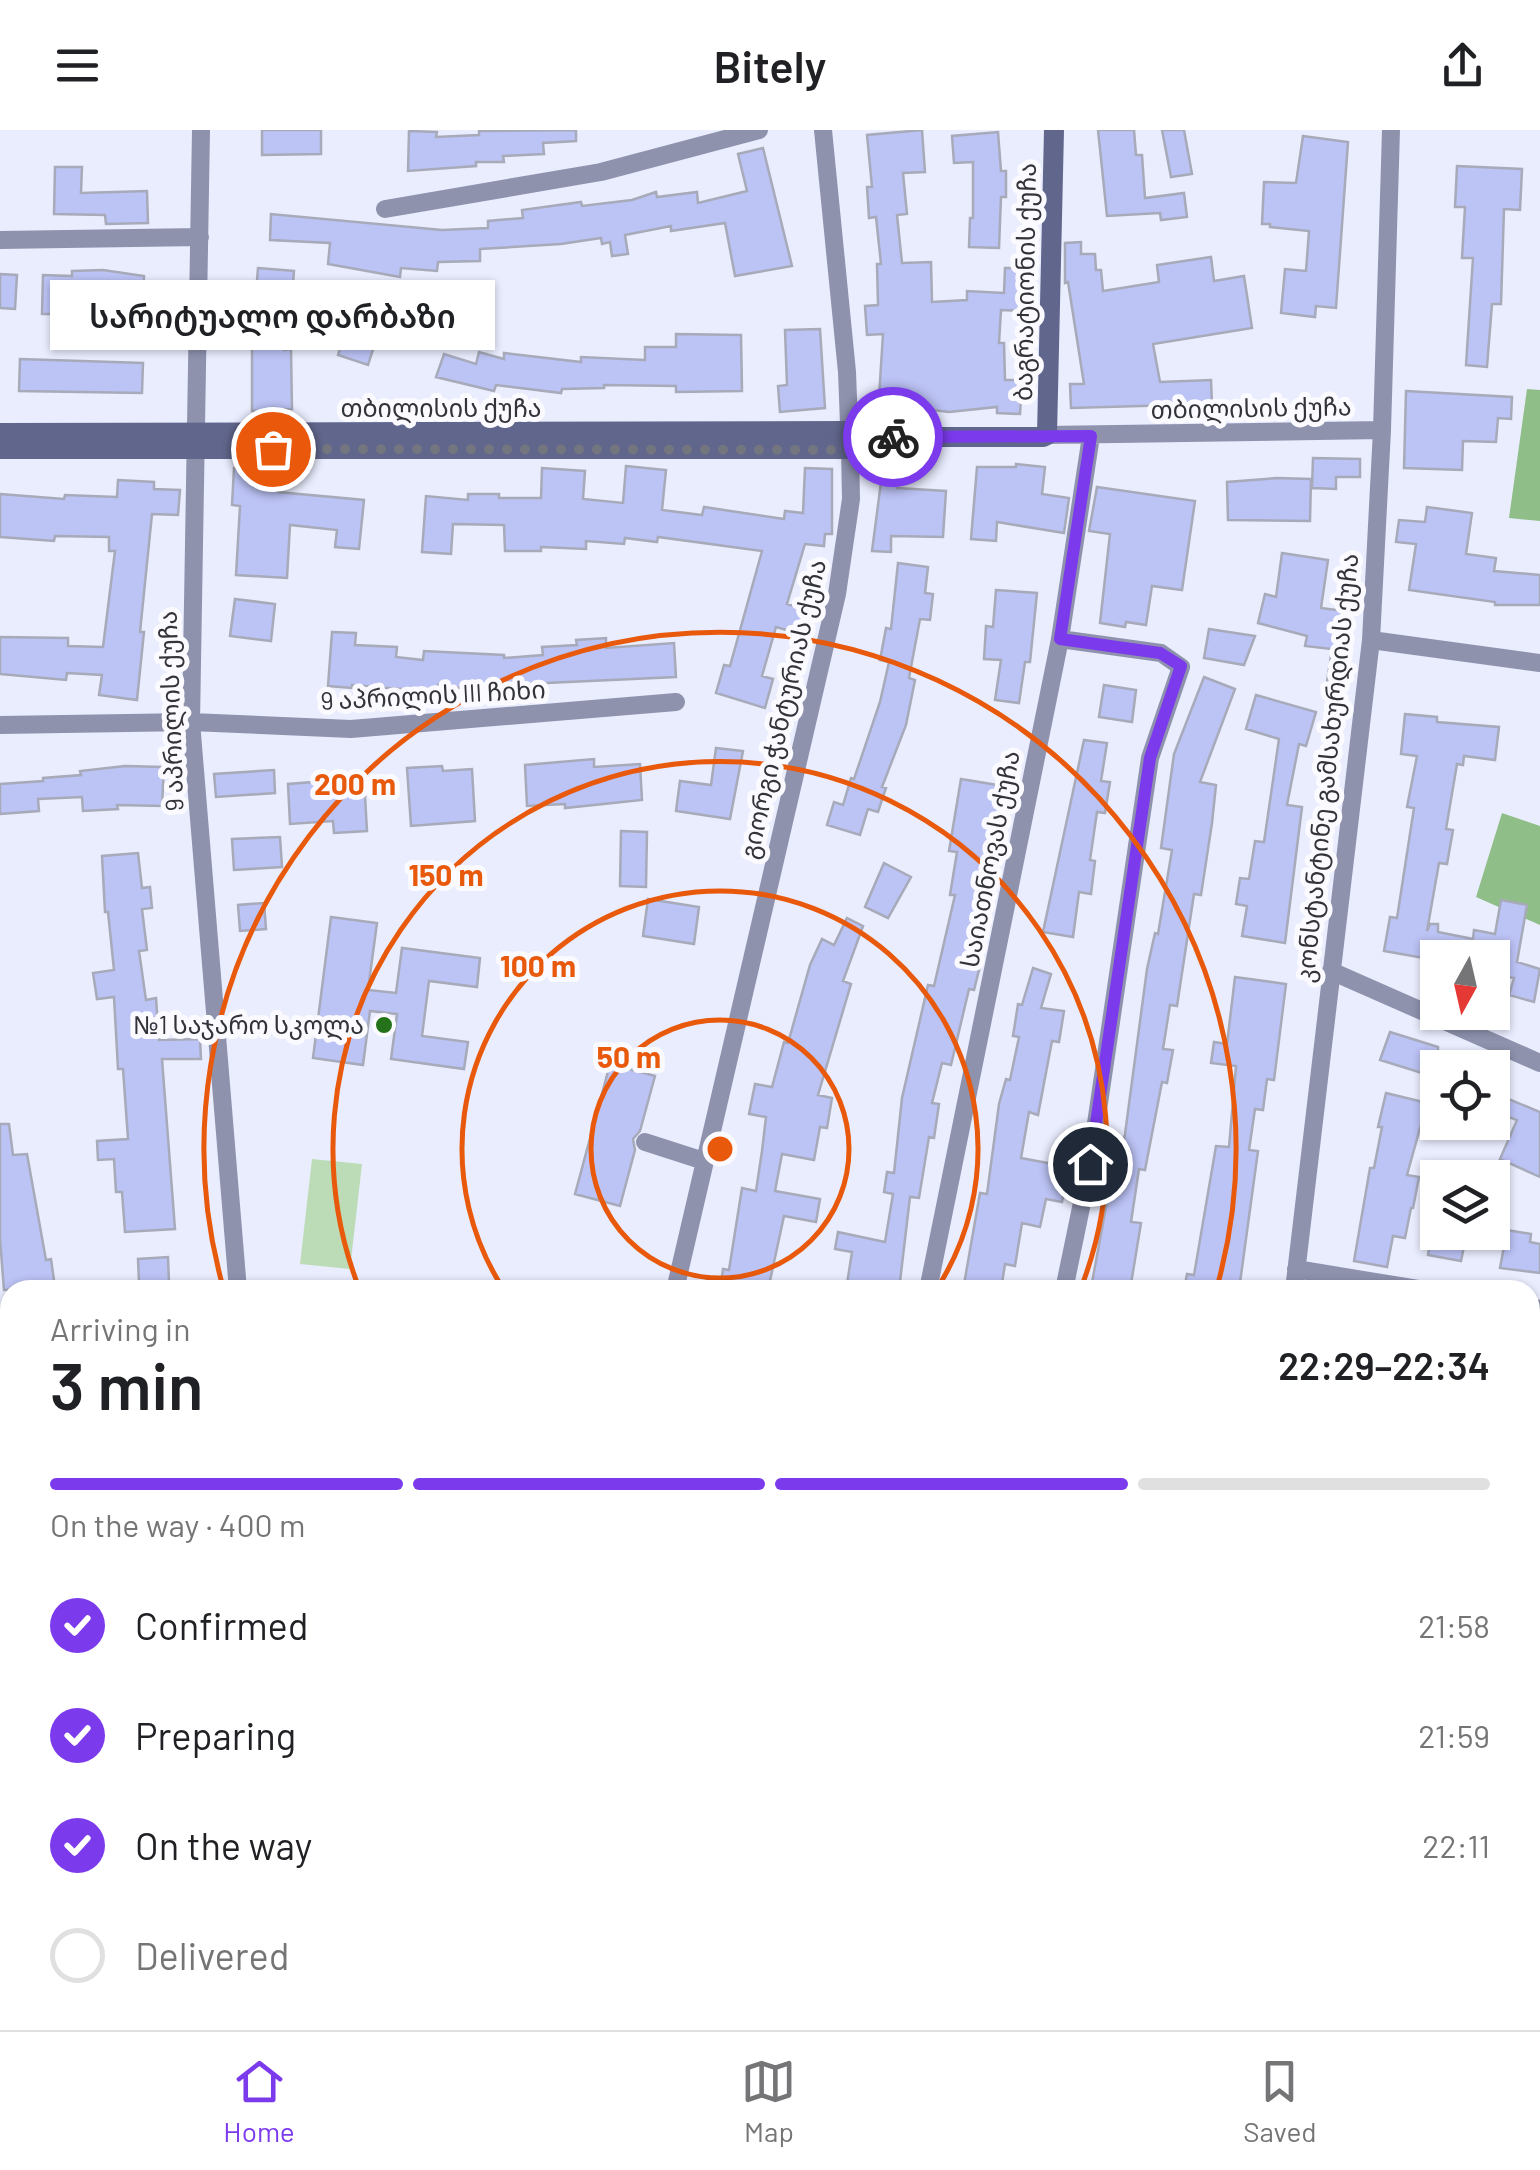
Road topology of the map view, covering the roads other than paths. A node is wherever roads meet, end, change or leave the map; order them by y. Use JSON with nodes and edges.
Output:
{"nodes":[{"id":1,"x":201,"y":130,"type":"edge"},
{"id":2,"x":759,"y":130,"type":"edge"},
{"id":3,"x":823,"y":130,"type":"edge"},
{"id":4,"x":1054,"y":130,"type":"edge"},
{"id":5,"x":1390,"y":130,"type":"edge"},
{"id":6,"x":385,"y":209,"type":"dead end"},
{"id":7,"x":200,"y":236,"type":"junction"},
{"id":8,"x":0,"y":240,"type":"edge"},
{"id":9,"x":1382,"y":430,"type":"junction"},
{"id":10,"x":0,"y":433,"type":"edge"},
{"id":11,"x":1047,"y":435,"type":"junction"},
{"id":12,"x":1091,"y":436,"type":"junction"},
{"id":13,"x":849,"y":440,"type":"junction"},
{"id":14,"x":196,"y":442,"type":"junction"},
{"id":15,"x":0,"y":449,"type":"edge"},
{"id":16,"x":1060,"y":639,"type":"junction"},
{"id":17,"x":1371,"y":640,"type":"junction"},
{"id":18,"x":1540,"y":662,"type":"edge"},
{"id":19,"x":676,"y":702,"type":"dead end"},
{"id":20,"x":191,"y":722,"type":"junction"},
{"id":21,"x":0,"y":725,"type":"edge"},
{"id":22,"x":1331,"y":971,"type":"junction"},
{"id":23,"x":1540,"y":1063,"type":"edge"},
{"id":24,"x":645,"y":1142,"type":"dead end"},
{"id":25,"x":704,"y":1161,"type":"junction"},
{"id":26,"x":1296,"y":1269,"type":"junction"},
{"id":27,"x":237,"y":1280,"type":"edge"},
{"id":28,"x":677,"y":1280,"type":"edge"},
{"id":29,"x":930,"y":1280,"type":"edge"},
{"id":30,"x":1066,"y":1280,"type":"edge"},
{"id":31,"x":1295,"y":1280,"type":"edge"},
{"id":32,"x":1363,"y":1280,"type":"edge"}],
"edges":[{"from":1,"to":7,"type":"street","name":"9 აპრილის ქუჩა"},
{"from":2,"to":6,"type":"street"},
{"from":3,"to":13,"type":"street","name":"გიორგი ჭანტურიას ქუჩა"},
{"from":4,"to":11,"type":"street","name":"ბაგრატიონის ქუჩა"},
{"from":5,"to":9,"type":"street","name":"კონსტანტინე გამსახურდიას ქუჩა"},
{"from":7,"to":8,"type":"street"},
{"from":7,"to":14,"type":"street","name":"9 აპრილის ქუჩა"},
{"from":9,"to":12,"type":"street","name":"თბილისის ქუჩა"},
{"from":9,"to":17,"type":"street","name":"კონსტანტინე გამსახურდიას ქუჩა"},
{"from":10,"to":14,"type":"street","name":"თბილისის ქუჩა"},
{"from":11,"to":12,"type":"street","name":"თბილისის ქუჩა"},
{"from":11,"to":13,"type":"street","name":"თბილისის ქუჩა"},
{"from":12,"to":16,"type":"street","name":"საიათნოვას ქუჩა"},
{"from":13,"to":14,"type":"street","name":"თბილისის ქუჩა"},
{"from":13,"to":25,"type":"street","name":"გიორგი ჭანტურიას ქუჩა"},
{"from":14,"to":15,"type":"street","name":"თბილისის ქუჩა"},
{"from":14,"to":20,"type":"street","name":"9 აპრილის ქუჩა"},
{"from":16,"to":29,"type":"street","name":"საიათნოვას ქუჩა"},
{"from":16,"to":30,"type":"street"},
{"from":17,"to":18,"type":"street"},
{"from":17,"to":22,"type":"street","name":"კონსტანტინე გამსახურდიას ქუჩა"},
{"from":19,"to":20,"type":"street","name":"9 აპრილის III ჩიხი"},
{"from":20,"to":21,"type":"street","name":"9 აპრილის III ჩიხი"},
{"from":20,"to":27,"type":"street","name":"9 აპრილის ქუჩა"},
{"from":22,"to":23,"type":"street"},
{"from":22,"to":26,"type":"street","name":"კონსტანტინე გამსახურდიას ქუჩა"},
{"from":24,"to":25,"type":"street"},
{"from":25,"to":28,"type":"street","name":"გიორგი ჭანტურიას ქუჩა"},
{"from":26,"to":31,"type":"street","name":"კონსტანტინე გამსახურდიას ქუჩა"},
{"from":26,"to":32,"type":"street"}]}
